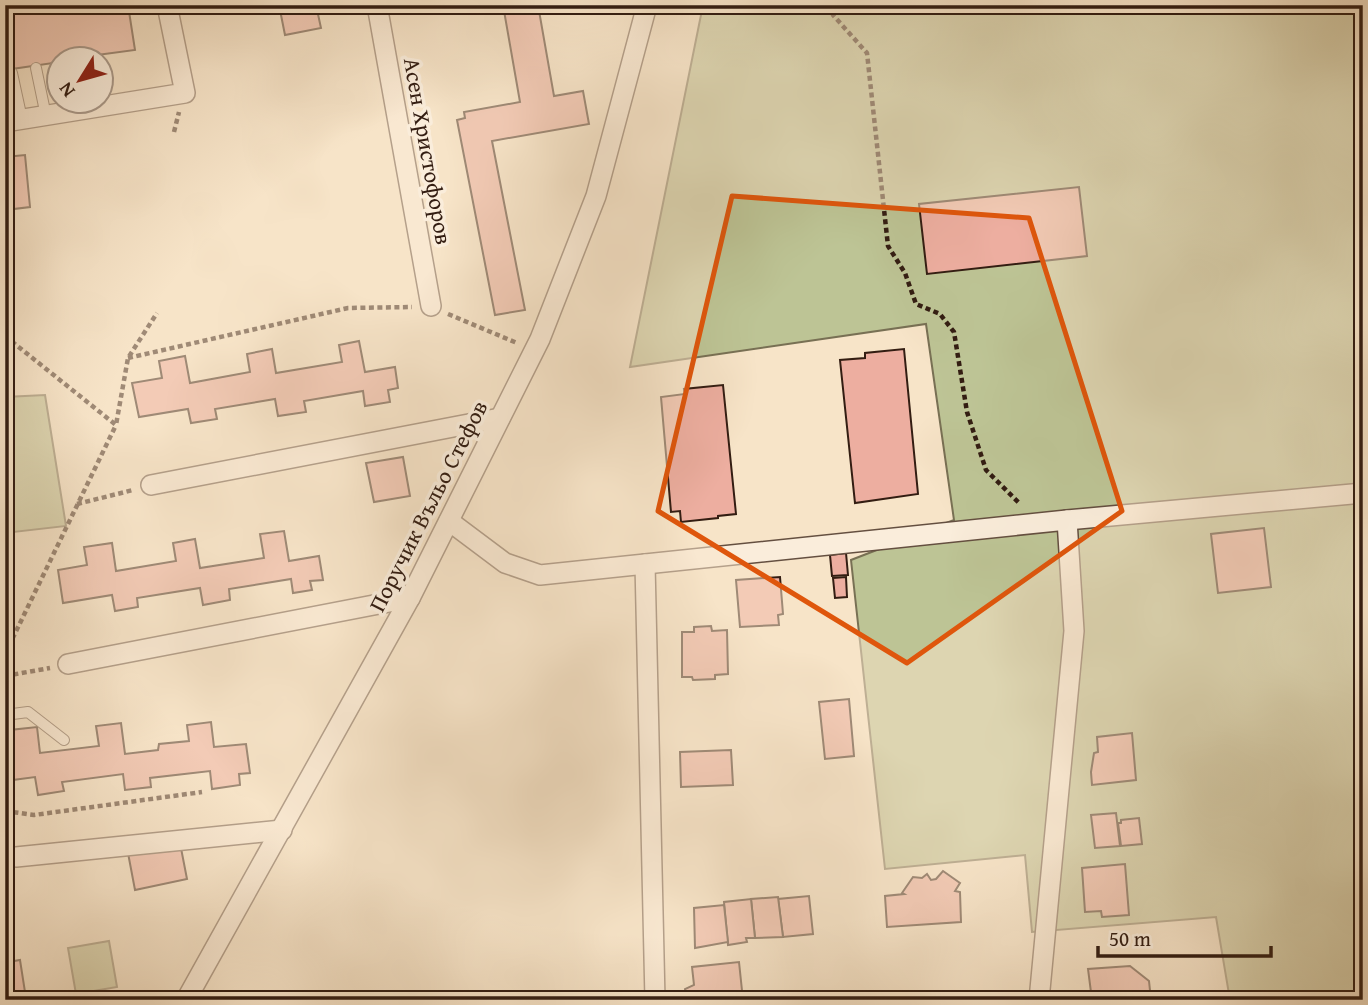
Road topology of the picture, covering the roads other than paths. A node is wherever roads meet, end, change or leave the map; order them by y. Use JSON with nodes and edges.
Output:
{"nodes":[{"id":1,"x":167,"y":5,"type":"edge"},
{"id":2,"x":377,"y":5,"type":"edge"},
{"id":3,"x":647,"y":5,"type":"edge"},
{"id":4,"x":36,"y":68,"type":"dead end"},
{"id":5,"x":12,"y":73,"type":"dead end"},
{"id":6,"x":116,"y":104,"type":"edge"},
{"id":7,"x":46,"y":116,"type":"joint"},
{"id":8,"x":14,"y":120,"type":"edge"},
{"id":9,"x":431,"y":306,"type":"road end"},
{"id":10,"x":500,"y":418,"type":"junction"},
{"id":11,"x":151,"y":485,"type":"road end"},
{"id":12,"x":1363,"y":493,"type":"edge"},
{"id":13,"x":1067,"y":520,"type":"junction"},
{"id":14,"x":449,"y":521,"type":"junction"},
{"id":15,"x":645,"y":564,"type":"junction"},
{"id":16,"x":410,"y":598,"type":"junction"},
{"id":17,"x":68,"y":664,"type":"road end"},
{"id":18,"x":5,"y":715,"type":"edge"},
{"id":19,"x":64,"y":740,"type":"dead end"},
{"id":20,"x":282,"y":830,"type":"junction"},
{"id":21,"x":16,"y":857,"type":"dead end"},
{"id":22,"x":186,"y":1000,"type":"edge"},
{"id":23,"x":654,"y":1000,"type":"edge"},
{"id":24,"x":1040,"y":1000,"type":"edge"}],
"edges":[{"from":1,"to":6,"type":"street"},
{"from":2,"to":9,"type":"street","name":"Асен Христофоров"},
{"from":3,"to":10,"type":"street","name":"Поручик Въльо Стефов"},
{"from":4,"to":7,"type":"lane"},
{"from":5,"to":8,"type":"lane"},
{"from":7,"to":8,"type":"street"},
{"from":10,"to":11,"type":"street"},
{"from":10,"to":14,"type":"street","name":"Поручик Въльо Стефов"},
{"from":12,"to":13,"type":"street"},
{"from":13,"to":15,"type":"street"},
{"from":13,"to":24,"type":"street"},
{"from":14,"to":15,"type":"street"},
{"from":14,"to":16,"type":"street","name":"Поручик Въльо Стефов"},
{"from":15,"to":23,"type":"street"},
{"from":16,"to":17,"type":"street"},
{"from":16,"to":20,"type":"street","name":"Поручик Въльо Стефов"},
{"from":18,"to":19,"type":"lane"},
{"from":20,"to":21,"type":"street"},
{"from":20,"to":22,"type":"street","name":"Поручик Въльо Стефов"}]}
